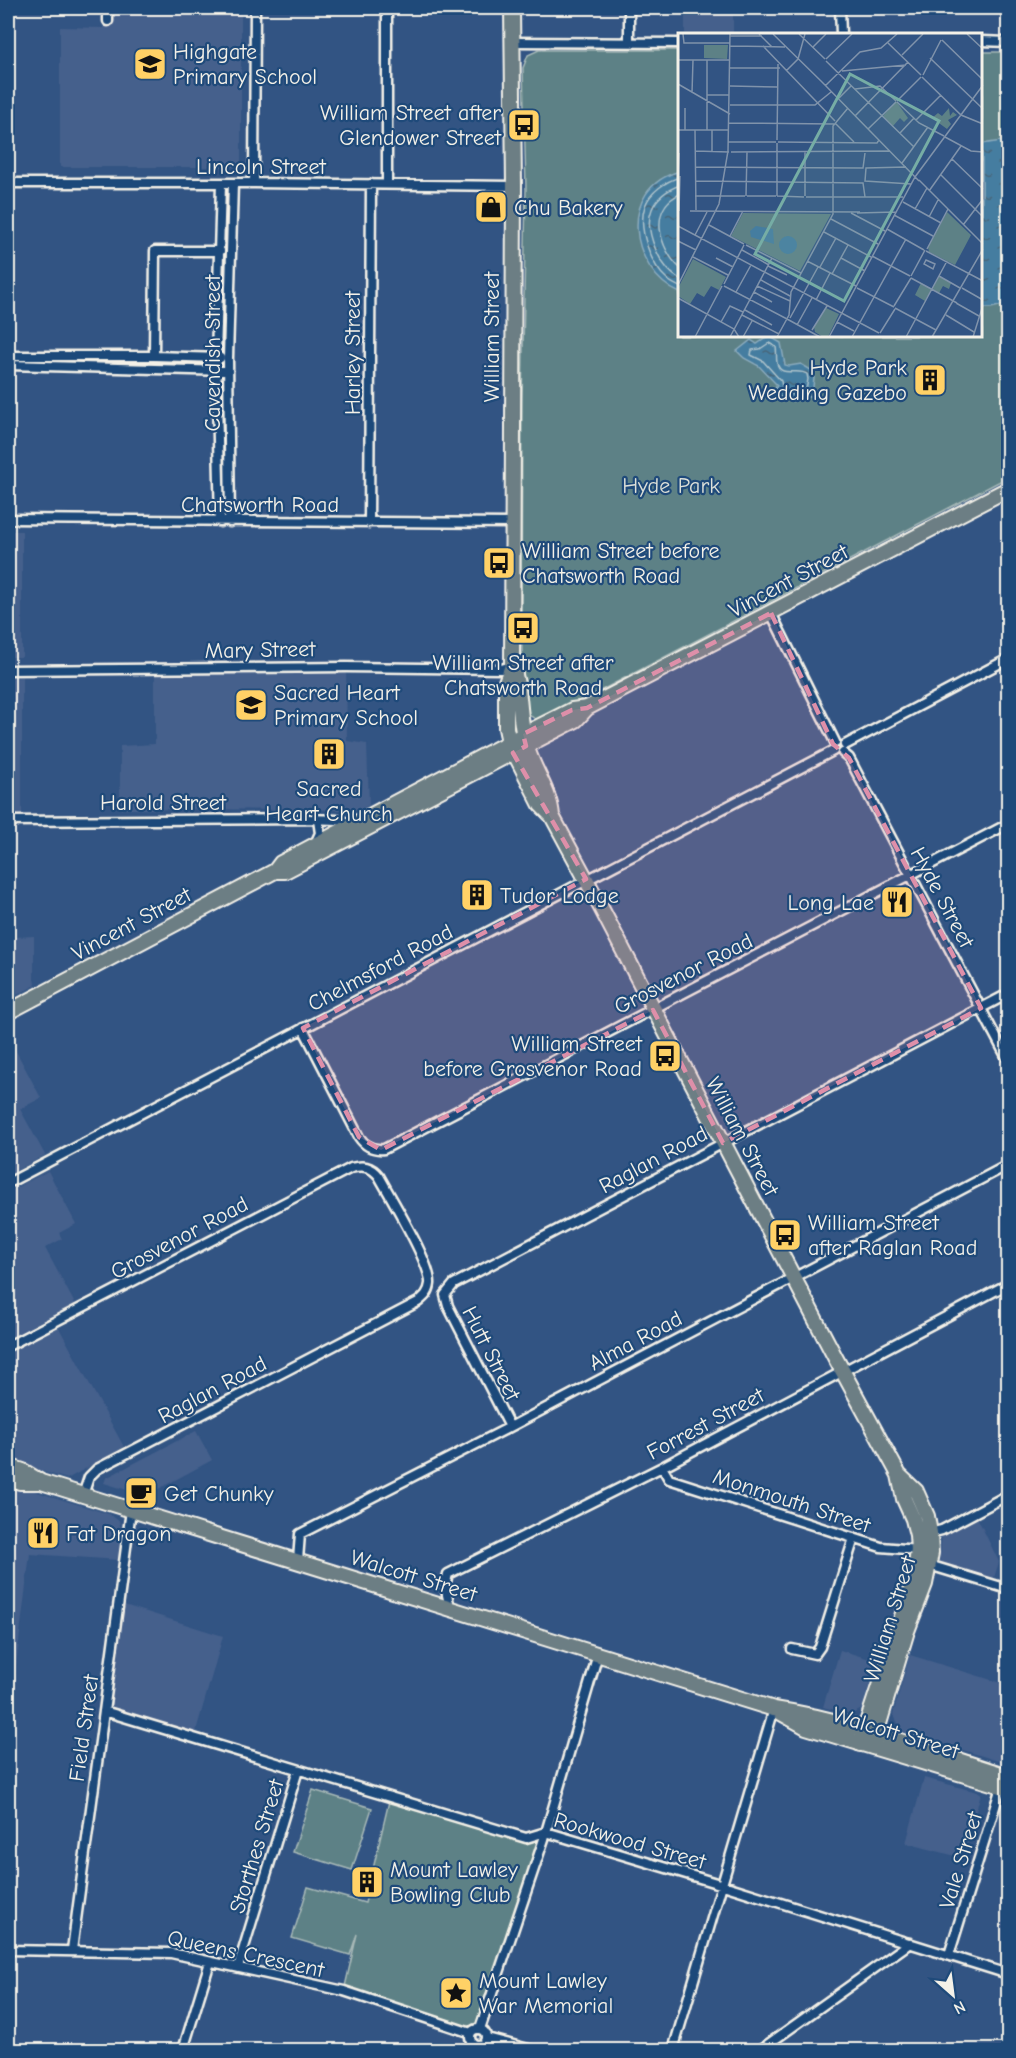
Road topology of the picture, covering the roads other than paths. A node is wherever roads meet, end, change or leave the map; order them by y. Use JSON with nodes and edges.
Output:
{"nodes":[{"id":1,"x":108,"y":8,"type":"edge"},
{"id":2,"x":255,"y":8,"type":"edge"},
{"id":3,"x":387,"y":8,"type":"edge"},
{"id":4,"x":512,"y":8,"type":"edge"},
{"id":5,"x":629,"y":8,"type":"edge"},
{"id":6,"x":840,"y":8,"type":"edge"},
{"id":7,"x":108,"y":21,"type":"dead end"},
{"id":8,"x":841,"y":33,"type":"edge"},
{"id":9,"x":983,"y":41,"type":"edge"},
{"id":10,"x":512,"y":42,"type":"junction"},
{"id":11,"x":629,"y":42,"type":"junction"},
{"id":12,"x":1008,"y":42,"type":"edge"},
{"id":13,"x":678,"y":43,"type":"edge"},
{"id":14,"x":8,"y":183,"type":"edge"},
{"id":15,"x":233,"y":183,"type":"junction"},
{"id":16,"x":254,"y":183,"type":"junction"},
{"id":17,"x":221,"y":184,"type":"junction"},
{"id":18,"x":370,"y":184,"type":"junction"},
{"id":19,"x":387,"y":184,"type":"junction"},
{"id":20,"x":514,"y":186,"type":"junction"},
{"id":21,"x":220,"y":251,"type":"junction"},
{"id":22,"x":154,"y":356,"type":"junction"},
{"id":23,"x":8,"y":357,"type":"edge"},
{"id":24,"x":216,"y":358,"type":"junction"},
{"id":25,"x":228,"y":358,"type":"junction"},
{"id":26,"x":8,"y":366,"type":"edge"},
{"id":27,"x":216,"y":371,"type":"junction"},
{"id":28,"x":228,"y":371,"type":"junction"},
{"id":29,"x":1008,"y":489,"type":"edge"},
{"id":30,"x":8,"y":519,"type":"edge"},
{"id":31,"x":220,"y":522,"type":"junction"},
{"id":32,"x":230,"y":522,"type":"junction"},
{"id":33,"x":369,"y":523,"type":"junction"},
{"id":34,"x":512,"y":523,"type":"junction"},
{"id":35,"x":771,"y":613,"type":"junction"},
{"id":36,"x":1008,"y":659,"type":"edge"},
{"id":37,"x":512,"y":666,"type":"junction"},
{"id":38,"x":8,"y":670,"type":"edge"},
{"id":39,"x":525,"y":740,"type":"junction"},
{"id":40,"x":835,"y":741,"type":"junction"},
{"id":41,"x":511,"y":747,"type":"junction"},
{"id":42,"x":844,"y":749,"type":"junction"},
{"id":43,"x":833,"y":751,"type":"junction"},
{"id":44,"x":552,"y":816,"type":"junction"},
{"id":45,"x":318,"y":820,"type":"junction"},
{"id":46,"x":8,"y":821,"type":"edge"},
{"id":47,"x":353,"y":824,"type":"junction"},
{"id":48,"x":1008,"y":824,"type":"edge"},
{"id":49,"x":315,"y":844,"type":"junction"},
{"id":50,"x":275,"y":871,"type":"junction"},
{"id":51,"x":911,"y":875,"type":"junction"},
{"id":52,"x":586,"y":879,"type":"junction"},
{"id":53,"x":1008,"y":994,"type":"edge"},
{"id":54,"x":981,"y":1008,"type":"junction"},
{"id":55,"x":653,"y":1010,"type":"junction"},
{"id":56,"x":8,"y":1012,"type":"edge"},
{"id":57,"x":303,"y":1028,"type":"junction"},
{"id":58,"x":1008,"y":1059,"type":"edge"},
{"id":59,"x":723,"y":1143,"type":"junction"},
{"id":60,"x":1008,"y":1165,"type":"edge"},
{"id":61,"x":8,"y":1183,"type":"edge"},
{"id":62,"x":794,"y":1278,"type":"junction"},
{"id":63,"x":1008,"y":1284,"type":"edge"},
{"id":64,"x":430,"y":1287,"type":"joint"},
{"id":65,"x":445,"y":1294,"type":"joint"},
{"id":66,"x":8,"y":1346,"type":"edge"},
{"id":67,"x":842,"y":1371,"type":"junction"},
{"id":68,"x":510,"y":1427,"type":"junction"},
{"id":69,"x":8,"y":1466,"type":"edge"},
{"id":70,"x":662,"y":1467,"type":"junction"},
{"id":71,"x":899,"y":1475,"type":"junction"},
{"id":72,"x":8,"y":1478,"type":"edge"},
{"id":73,"x":41,"y":1482,"type":"junction"},
{"id":74,"x":83,"y":1495,"type":"junction"},
{"id":75,"x":1008,"y":1496,"type":"edge"},
{"id":76,"x":131,"y":1510,"type":"junction"},
{"id":77,"x":930,"y":1533,"type":"junction"},
{"id":78,"x":854,"y":1538,"type":"junction"},
{"id":79,"x":918,"y":1550,"type":"junction"},
{"id":80,"x":298,"y":1560,"type":"junction"},
{"id":81,"x":929,"y":1565,"type":"junction"},
{"id":82,"x":1008,"y":1589,"type":"edge"},
{"id":83,"x":450,"y":1608,"type":"junction"},
{"id":84,"x":792,"y":1649,"type":"dead end"},
{"id":85,"x":597,"y":1654,"type":"junction"},
{"id":86,"x":774,"y":1709,"type":"junction"},
{"id":87,"x":104,"y":1711,"type":"junction"},
{"id":88,"x":868,"y":1738,"type":"junction"},
{"id":89,"x":298,"y":1770,"type":"junction"},
{"id":90,"x":1006,"y":1781,"type":"edge"},
{"id":91,"x":546,"y":1832,"type":"junction"},
{"id":92,"x":723,"y":1885,"type":"junction"},
{"id":93,"x":910,"y":1943,"type":"junction"},
{"id":94,"x":8,"y":1950,"type":"edge"},
{"id":95,"x":72,"y":1950,"type":"junction"},
{"id":96,"x":949,"y":1955,"type":"junction"},
{"id":97,"x":210,"y":1962,"type":"junction"},
{"id":98,"x":238,"y":1968,"type":"junction"},
{"id":99,"x":1008,"y":1974,"type":"edge"},
{"id":100,"x":480,"y":2029,"type":"junction"},
{"id":101,"x":471,"y":2034,"type":"junction"},
{"id":102,"x":487,"y":2038,"type":"junction"},
{"id":103,"x":474,"y":2048,"type":"edge"},
{"id":104,"x":183,"y":2050,"type":"edge"},
{"id":105,"x":532,"y":2050,"type":"edge"},
{"id":106,"x":673,"y":2050,"type":"edge"},
{"id":107,"x":760,"y":2050,"type":"edge"}],
"edges":[{"from":1,"to":7,"type":"street"},
{"from":2,"to":16,"type":"street"},
{"from":3,"to":19,"type":"street"},
{"from":4,"to":10,"type":"main road","name":"William Street"},
{"from":5,"to":11,"type":"street"},
{"from":6,"to":8,"type":"street"},
{"from":9,"to":12,"type":"street"},
{"from":10,"to":11,"type":"street"},
{"from":10,"to":20,"type":"main road","name":"William Street"},
{"from":11,"to":13,"type":"street"},
{"from":14,"to":17,"type":"street","name":"Lincoln Street"},
{"from":15,"to":16,"type":"street","name":"Lincoln Street"},
{"from":15,"to":17,"type":"street","name":"Lincoln Street"},
{"from":15,"to":25,"type":"street","name":"Cavendish Street"},
{"from":16,"to":18,"type":"street","name":"Lincoln Street"},
{"from":17,"to":21,"type":"street","name":"Cavendish Street"},
{"from":18,"to":19,"type":"street","name":"Lincoln Street"},
{"from":18,"to":33,"type":"street","name":"Harley Street"},
{"from":19,"to":20,"type":"street","name":"Lincoln Street"},
{"from":20,"to":34,"type":"main road","name":"William Street"},
{"from":21,"to":22,"type":"street"},
{"from":21,"to":24,"type":"street","name":"Cavendish Street"},
{"from":22,"to":23,"type":"street"},
{"from":22,"to":24,"type":"street"},
{"from":24,"to":25,"type":"street"},
{"from":24,"to":27,"type":"street","name":"Cavendish Street"},
{"from":25,"to":28,"type":"street","name":"Cavendish Street"},
{"from":26,"to":27,"type":"street"},
{"from":27,"to":28,"type":"street"},
{"from":27,"to":31,"type":"street","name":"Cavendish Street"},
{"from":28,"to":32,"type":"street","name":"Cavendish Street"},
{"from":29,"to":35,"type":"main road","name":"Vincent Street"},
{"from":30,"to":31,"type":"street","name":"Chatsworth Road"},
{"from":31,"to":32,"type":"street","name":"Chatsworth Road"},
{"from":32,"to":33,"type":"street","name":"Chatsworth Road"},
{"from":33,"to":34,"type":"street","name":"Chatsworth Road"},
{"from":34,"to":37,"type":"main road","name":"William Street"},
{"from":35,"to":39,"type":"main road","name":"Vincent Street"},
{"from":35,"to":40,"type":"street"},
{"from":36,"to":42,"type":"street"},
{"from":37,"to":38,"type":"street","name":"Mary Street"},
{"from":37,"to":39,"type":"main road","name":"William Street"},
{"from":37,"to":41,"type":"main road","name":"William Street"},
{"from":39,"to":41,"type":"main road","name":"Vincent Street"},
{"from":39,"to":44,"type":"main road","name":"William Street"},
{"from":40,"to":42,"type":"street"},
{"from":40,"to":43,"type":"street"},
{"from":41,"to":44,"type":"main road","name":"William Street"},
{"from":41,"to":47,"type":"main road","name":"Vincent Street"},
{"from":41,"to":50,"type":"main road","name":"Vincent Street"},
{"from":42,"to":43,"type":"street"},
{"from":42,"to":51,"type":"street","name":"Hyde Street"},
{"from":43,"to":52,"type":"street","name":"Chelmsford Road"},
{"from":44,"to":52,"type":"main road","name":"William Street"},
{"from":45,"to":46,"type":"street","name":"Harold Street"},
{"from":45,"to":47,"type":"street","name":"Harold Street"},
{"from":45,"to":49,"type":"street"},
{"from":47,"to":49,"type":"main road","name":"Vincent Street"},
{"from":48,"to":51,"type":"street","name":"Grosvenor Road"},
{"from":49,"to":50,"type":"main road","name":"Vincent Street"},
{"from":50,"to":56,"type":"main road","name":"Vincent Street"},
{"from":51,"to":54,"type":"street","name":"Hyde Street"},
{"from":51,"to":55,"type":"street","name":"Grosvenor Road"},
{"from":52,"to":55,"type":"main road","name":"William Street"},
{"from":52,"to":57,"type":"street","name":"Chelmsford Road"},
{"from":53,"to":54,"type":"street","name":"Raglan Road"},
{"from":54,"to":58,"type":"street","name":"Hyde Street"},
{"from":54,"to":59,"type":"street","name":"Raglan Road"},
{"from":55,"to":57,"type":"street","name":"Grosvenor Road"},
{"from":55,"to":59,"type":"main road","name":"William Street"},
{"from":57,"to":61,"type":"street","name":"Chelmsford Road"},
{"from":59,"to":62,"type":"main road","name":"William Street"},
{"from":59,"to":65,"type":"street","name":"Raglan Road"},
{"from":60,"to":62,"type":"street","name":"Alma Road"},
{"from":62,"to":67,"type":"main road","name":"William Street"},
{"from":62,"to":68,"type":"street","name":"Alma Road"},
{"from":63,"to":67,"type":"street","name":"Forrest Street"},
{"from":64,"to":66,"type":"street","name":"Grosvenor Road"},
{"from":64,"to":74,"type":"street","name":"Raglan Road"},
{"from":65,"to":68,"type":"street","name":"Hutt Street"},
{"from":67,"to":70,"type":"street","name":"Forrest Street"},
{"from":67,"to":71,"type":"main road","name":"William Street"},
{"from":68,"to":80,"type":"street","name":"Alma Road"},
{"from":69,"to":73,"type":"main road","name":"Walcott Street"},
{"from":70,"to":78,"type":"street","name":"Monmouth Street"},
{"from":70,"to":83,"type":"street","name":"Forrest Street"},
{"from":71,"to":77,"type":"main road","name":"William Street"},
{"from":71,"to":79,"type":"main road","name":"William Street"},
{"from":72,"to":73,"type":"main road","name":"Walcott Street"},
{"from":73,"to":74,"type":"main road","name":"Walcott Street"},
{"from":74,"to":76,"type":"main road","name":"Walcott Street"},
{"from":75,"to":77,"type":"street"},
{"from":76,"to":80,"type":"main road","name":"Walcott Street"},
{"from":76,"to":87,"type":"street","name":"Field Street"},
{"from":77,"to":81,"type":"main road","name":"William Street"},
{"from":78,"to":79,"type":"street","name":"Monmouth Street"},
{"from":78,"to":84,"type":"street"},
{"from":79,"to":88,"type":"main road","name":"William Street"},
{"from":80,"to":83,"type":"main road","name":"Walcott Street"},
{"from":81,"to":82,"type":"street"},
{"from":81,"to":88,"type":"main road","name":"William Street"},
{"from":83,"to":85,"type":"main road","name":"Walcott Street"},
{"from":85,"to":86,"type":"main road","name":"Walcott Street"},
{"from":85,"to":91,"type":"street"},
{"from":86,"to":88,"type":"main road","name":"Walcott Street"},
{"from":86,"to":92,"type":"street"},
{"from":87,"to":89,"type":"street","name":"Rookwood Street"},
{"from":87,"to":95,"type":"street","name":"Field Street"},
{"from":88,"to":90,"type":"main road","name":"Walcott Street"},
{"from":89,"to":91,"type":"street","name":"Rookwood Street"},
{"from":89,"to":98,"type":"street","name":"Storthes Street"},
{"from":90,"to":96,"type":"street","name":"Vale Street"},
{"from":91,"to":92,"type":"street","name":"Rookwood Street"},
{"from":91,"to":100,"type":"street"},
{"from":92,"to":93,"type":"street","name":"Rookwood Street"},
{"from":92,"to":106,"type":"street"},
{"from":93,"to":96,"type":"street","name":"Rookwood Street"},
{"from":93,"to":107,"type":"street"},
{"from":94,"to":95,"type":"street","name":"Queens Crescent"},
{"from":95,"to":97,"type":"street","name":"Queens Crescent"},
{"from":96,"to":99,"type":"street","name":"Rookwood Street"},
{"from":97,"to":98,"type":"street","name":"Queens Crescent"},
{"from":97,"to":104,"type":"street"},
{"from":98,"to":101,"type":"street","name":"Queens Crescent"},
{"from":100,"to":101,"type":"street"},
{"from":100,"to":102,"type":"street"},
{"from":101,"to":103,"type":"street"},
{"from":102,"to":103,"type":"street"},
{"from":102,"to":105,"type":"street"}]}
